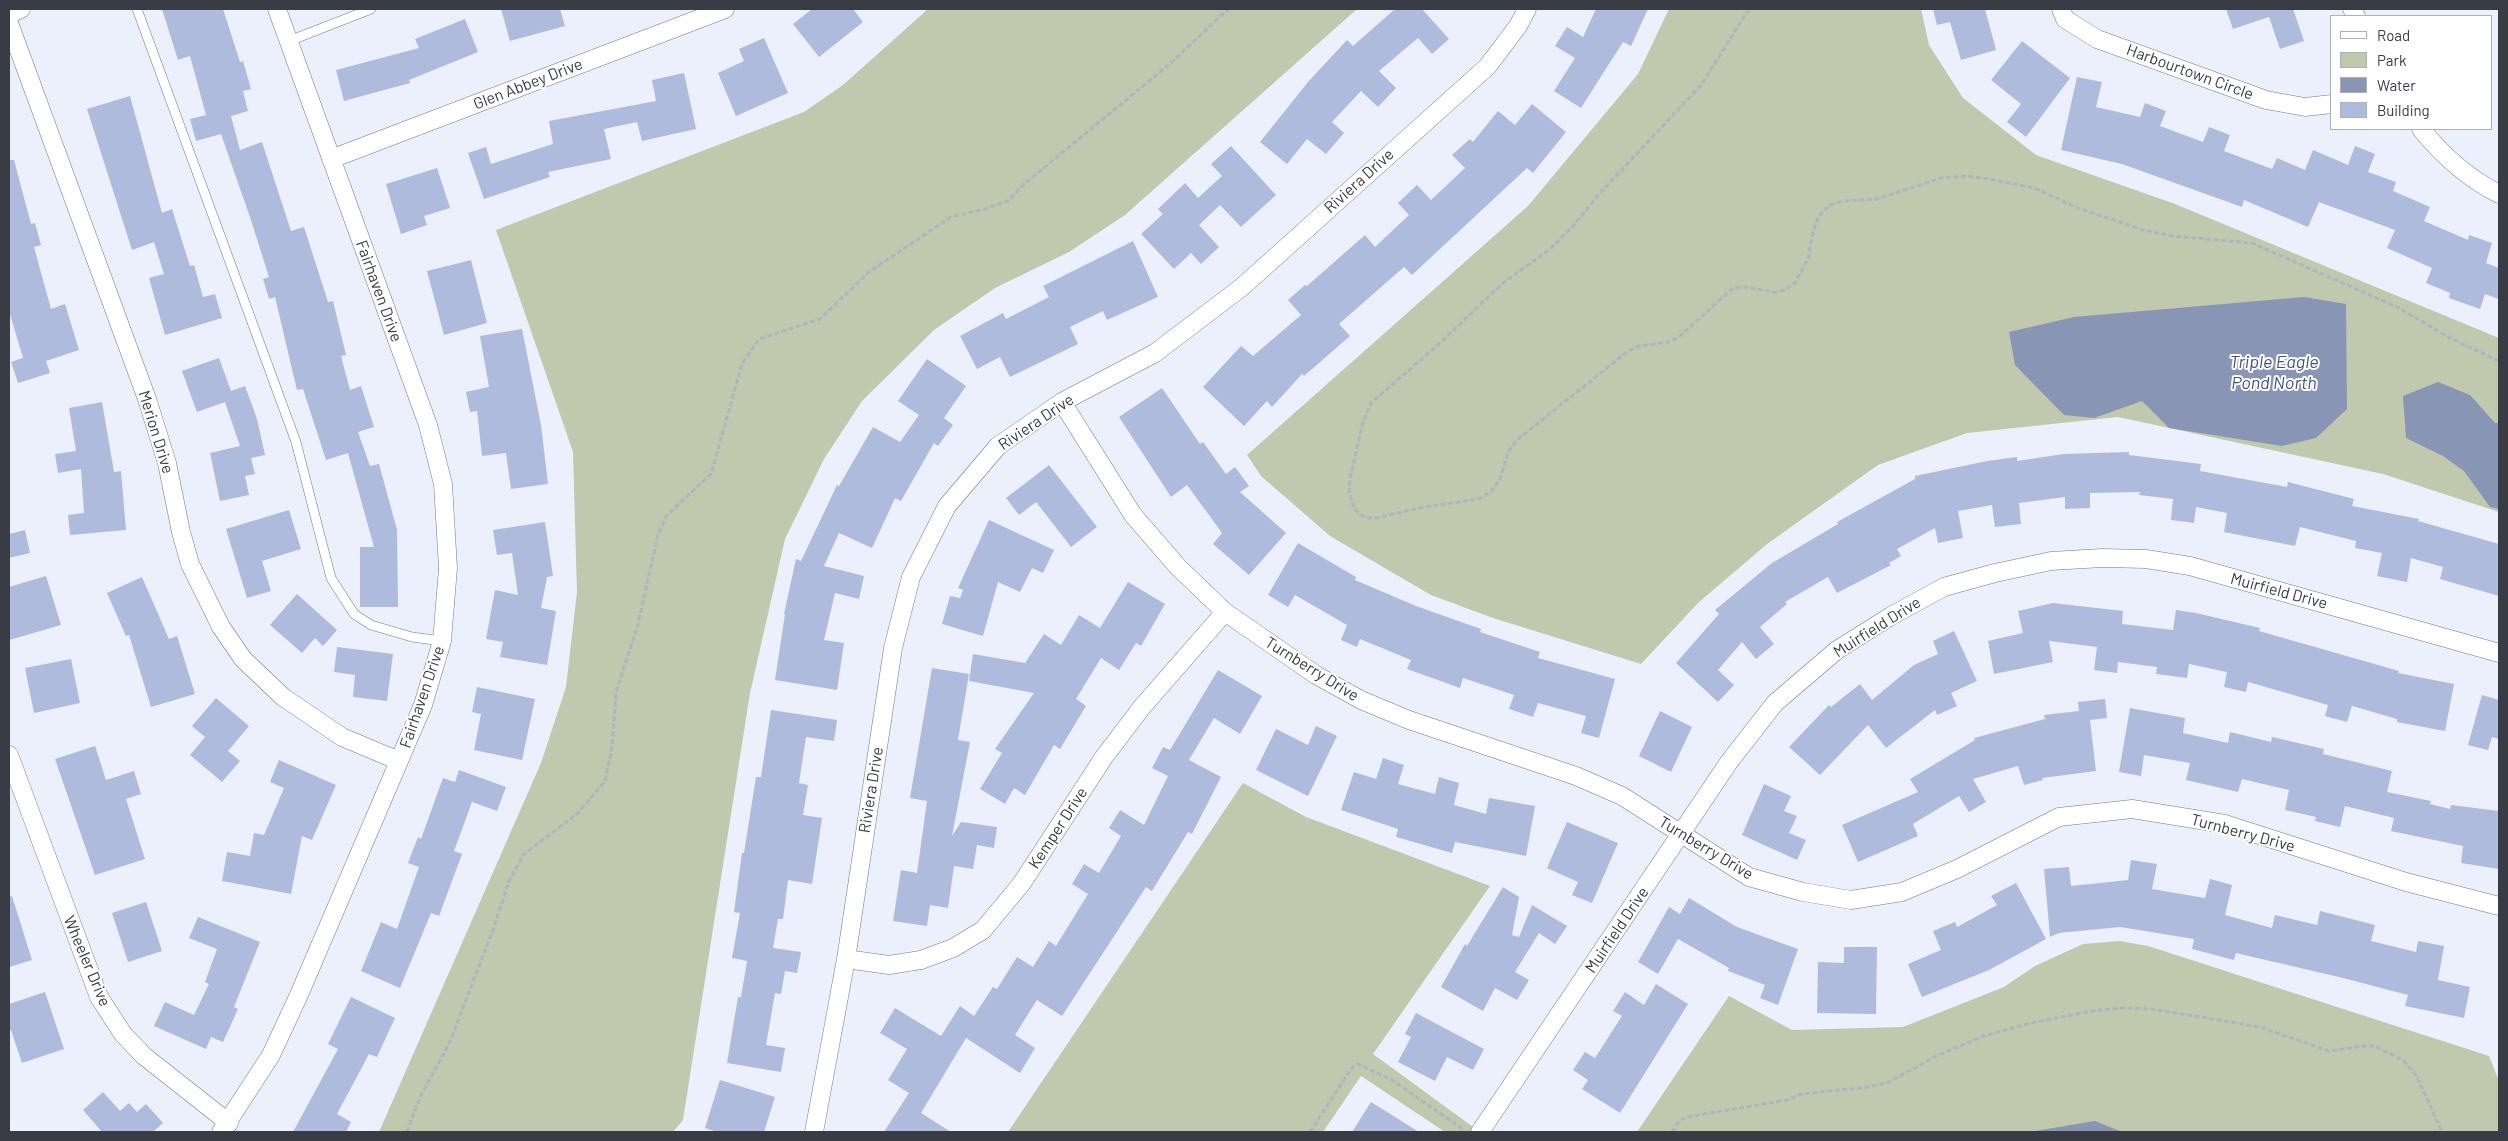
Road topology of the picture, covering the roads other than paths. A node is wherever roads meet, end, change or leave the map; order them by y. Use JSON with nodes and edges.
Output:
{"nodes":[{"id":1,"x":21,"y":9,"type":"edge"},
{"id":2,"x":137,"y":9,"type":"edge"},
{"id":3,"x":277,"y":9,"type":"edge"},
{"id":4,"x":371,"y":9,"type":"edge"},
{"id":5,"x":725,"y":9,"type":"edge"},
{"id":6,"x":1527,"y":9,"type":"edge"},
{"id":7,"x":2060,"y":9,"type":"edge"},
{"id":8,"x":9,"y":14,"type":"edge"},
{"id":9,"x":9,"y":24,"type":"edge"},
{"id":10,"x":289,"y":41,"type":"junction"},
{"id":11,"x":2330,"y":104,"type":"edge"},
{"id":12,"x":2421,"y":130,"type":"edge"},
{"id":13,"x":331,"y":159,"type":"junction"},
{"id":14,"x":2499,"y":194,"type":"edge"},
{"id":15,"x":1062,"y":402,"type":"junction"},
{"id":16,"x":1224,"y":612,"type":"junction"},
{"id":17,"x":442,"y":642,"type":"junction"},
{"id":18,"x":2499,"y":653,"type":"edge"},
{"id":19,"x":9,"y":755,"type":"edge"},
{"id":20,"x":400,"y":761,"type":"junction"},
{"id":21,"x":1682,"y":835,"type":"junction"},
{"id":22,"x":2499,"y":906,"type":"edge"},
{"id":23,"x":846,"y":958,"type":"junction"},
{"id":24,"x":225,"y":1127,"type":"edge"},
{"id":25,"x":814,"y":1132,"type":"edge"},
{"id":26,"x":1480,"y":1132,"type":"edge"}],
"edges":[{"from":1,"to":8,"type":"street"},
{"from":2,"to":17,"type":"lane"},
{"from":3,"to":10,"type":"street","name":"Fairhaven Drive"},
{"from":4,"to":10,"type":"lane"},
{"from":5,"to":13,"type":"street","name":"Glen Abbey Drive"},
{"from":6,"to":15,"type":"street","name":"Riviera Drive"},
{"from":7,"to":11,"type":"street","name":"Harbourtown Circle"},
{"from":9,"to":20,"type":"street","name":"Merion Drive"},
{"from":10,"to":13,"type":"street","name":"Fairhaven Drive"},
{"from":12,"to":14,"type":"street"},
{"from":13,"to":17,"type":"street","name":"Fairhaven Drive"},
{"from":15,"to":16,"type":"street","name":"Turnberry Drive"},
{"from":15,"to":23,"type":"street","name":"Riviera Drive"},
{"from":16,"to":21,"type":"street","name":"Turnberry Drive"},
{"from":16,"to":23,"type":"street","name":"Kemper Drive"},
{"from":17,"to":20,"type":"street","name":"Fairhaven Drive"},
{"from":18,"to":21,"type":"street","name":"Muirfield Drive"},
{"from":19,"to":24,"type":"street","name":"Wheeler Drive"},
{"from":20,"to":24,"type":"street","name":"Fairhaven Drive"},
{"from":21,"to":22,"type":"street","name":"Turnberry Drive"},
{"from":21,"to":26,"type":"street","name":"Muirfield Drive"},
{"from":23,"to":25,"type":"street","name":"Riviera Drive"}]}
